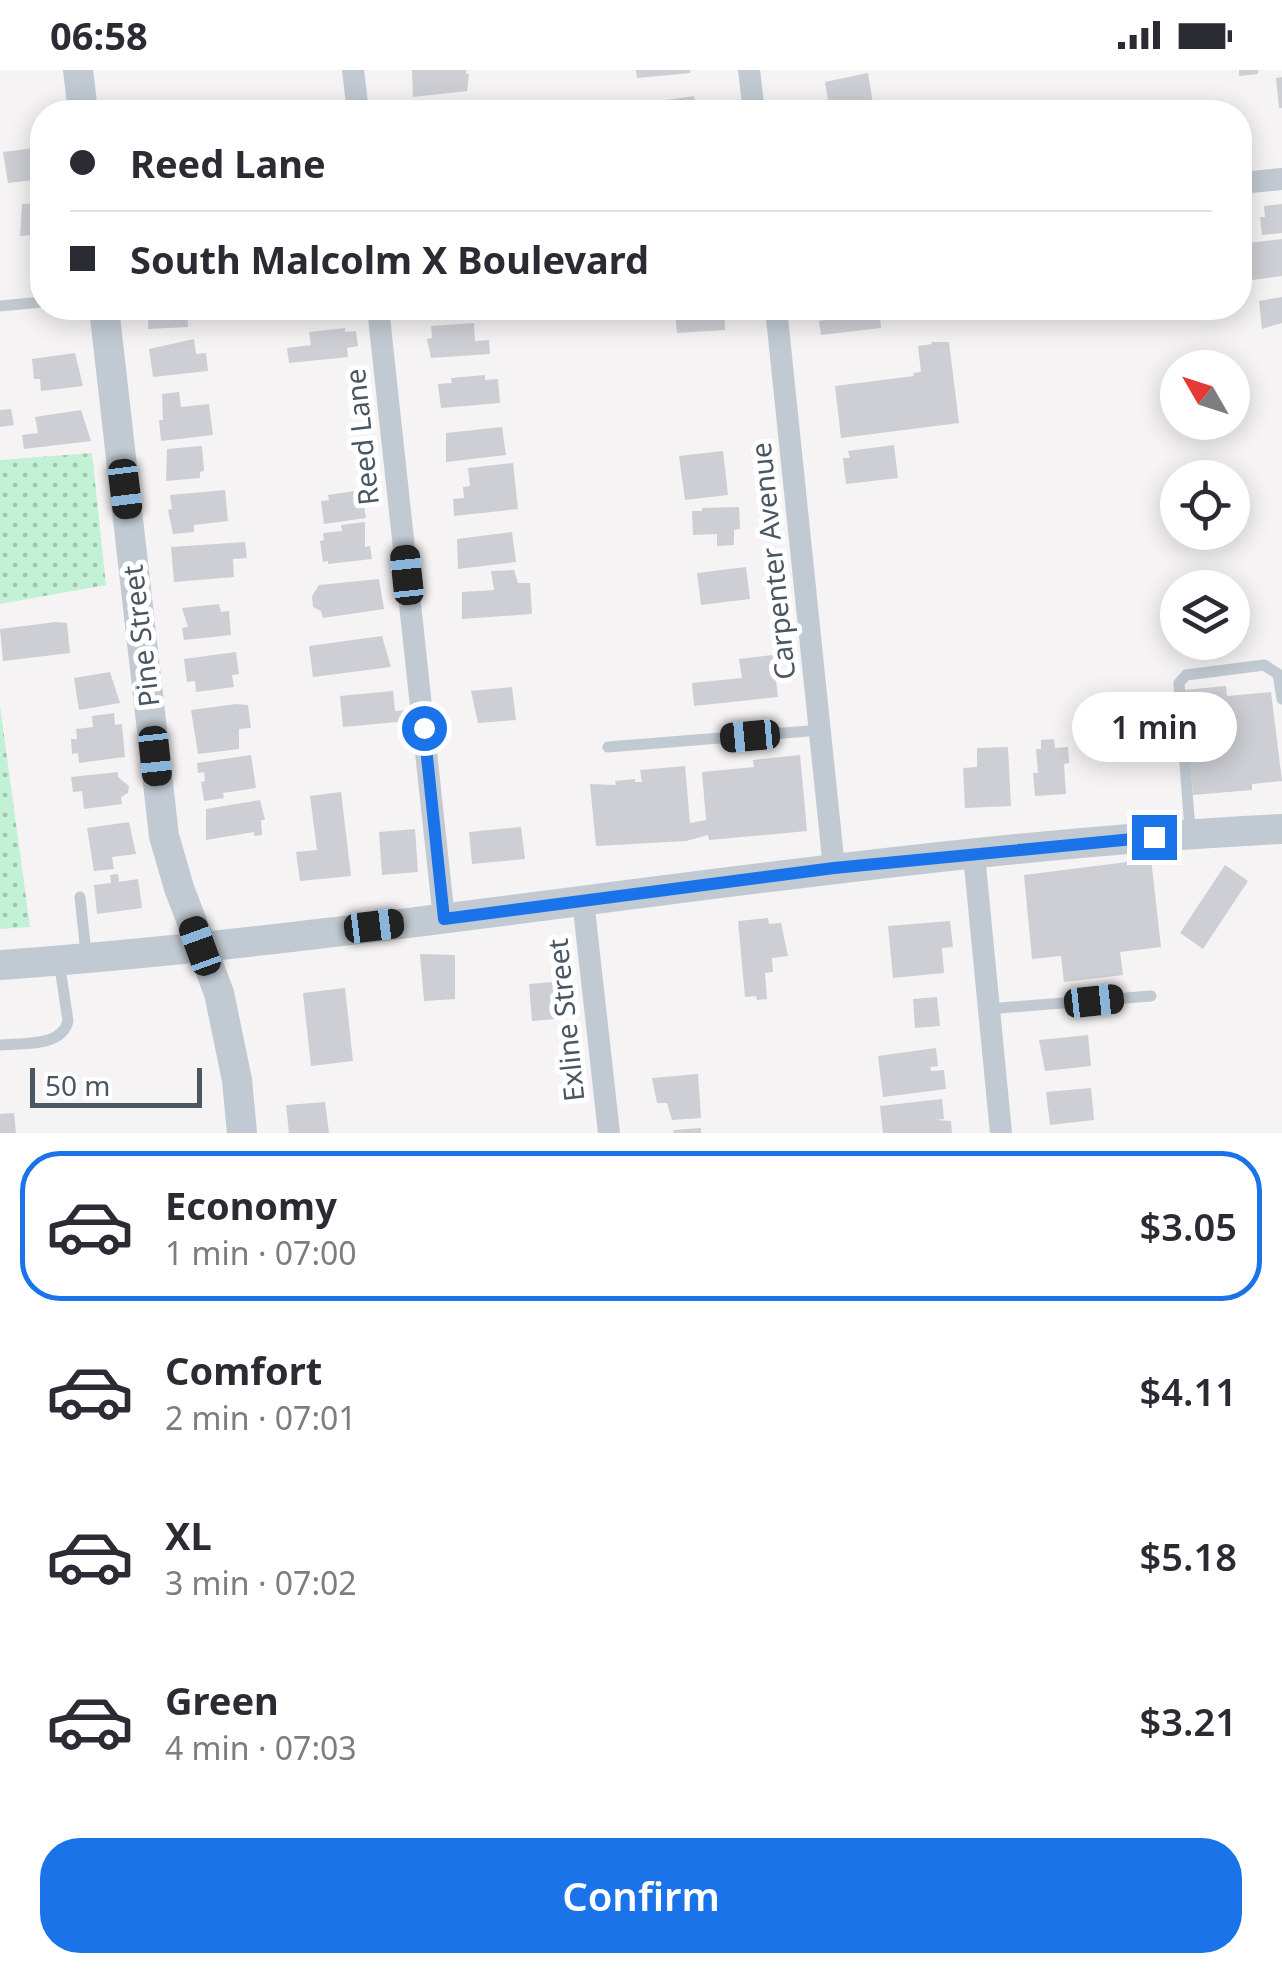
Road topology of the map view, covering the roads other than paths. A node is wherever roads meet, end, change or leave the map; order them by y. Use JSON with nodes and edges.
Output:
{"nodes":[{"id":1,"x":78,"y":70,"type":"edge"},
{"id":2,"x":353,"y":70,"type":"edge"},
{"id":3,"x":750,"y":70,"type":"edge"},
{"id":4,"x":82,"y":100,"type":"edge"},
{"id":5,"x":357,"y":100,"type":"edge"},
{"id":6,"x":753,"y":100,"type":"edge"},
{"id":7,"x":1282,"y":179,"type":"edge"},
{"id":8,"x":1252,"y":182,"type":"edge"},
{"id":9,"x":30,"y":303,"type":"edge"},
{"id":10,"x":0,"y":306,"type":"edge"},
{"id":11,"x":105,"y":320,"type":"edge"},
{"id":12,"x":379,"y":320,"type":"edge"},
{"id":13,"x":777,"y":320,"type":"edge"},
{"id":14,"x":1282,"y":699,"type":"edge"},
{"id":15,"x":820,"y":730,"type":"junction"},
{"id":16,"x":608,"y":747,"type":"dead end"},
{"id":17,"x":1282,"y":830,"type":"edge"},
{"id":18,"x":1190,"y":834,"type":"junction"},
{"id":19,"x":974,"y":855,"type":"junction"},
{"id":20,"x":834,"y":868,"type":"junction"},
{"id":21,"x":80,"y":897,"type":"dead end"},
{"id":22,"x":582,"y":900,"type":"junction"},
{"id":23,"x":444,"y":919,"type":"junction"},
{"id":24,"x":200,"y":946,"type":"junction"},
{"id":25,"x":72,"y":959,"type":"junction"},
{"id":26,"x":0,"y":965,"type":"edge"},
{"id":27,"x":1151,"y":996,"type":"dead end"},
{"id":28,"x":986,"y":1009,"type":"junction"},
{"id":29,"x":0,"y":1045,"type":"edge"},
{"id":30,"x":242,"y":1133,"type":"edge"},
{"id":31,"x":608,"y":1133,"type":"edge"},
{"id":32,"x":1000,"y":1133,"type":"edge"}],
"edges":[{"from":1,"to":4,"type":"street"},
{"from":2,"to":5,"type":"street"},
{"from":3,"to":6,"type":"street"},
{"from":7,"to":8,"type":"street"},
{"from":9,"to":10,"type":"lane"},
{"from":11,"to":24,"type":"street","name":"Pine Street"},
{"from":12,"to":23,"type":"street","name":"Reed Lane"},
{"from":13,"to":15,"type":"street","name":"Carpenter Avenue"},
{"from":14,"to":18,"type":"lane"},
{"from":15,"to":16,"type":"lane"},
{"from":15,"to":20,"type":"street","name":"Carpenter Avenue"},
{"from":17,"to":18,"type":"street"},
{"from":18,"to":19,"type":"street"},
{"from":19,"to":20,"type":"street"},
{"from":19,"to":28,"type":"street"},
{"from":20,"to":22,"type":"street"},
{"from":21,"to":25,"type":"lane"},
{"from":22,"to":23,"type":"street"},
{"from":22,"to":31,"type":"street","name":"Exline Street"},
{"from":23,"to":24,"type":"street"},
{"from":24,"to":25,"type":"street"},
{"from":24,"to":30,"type":"street","name":"Pine Street"},
{"from":25,"to":26,"type":"street"},
{"from":25,"to":29,"type":"lane"},
{"from":27,"to":28,"type":"lane"},
{"from":28,"to":32,"type":"street"}]}
